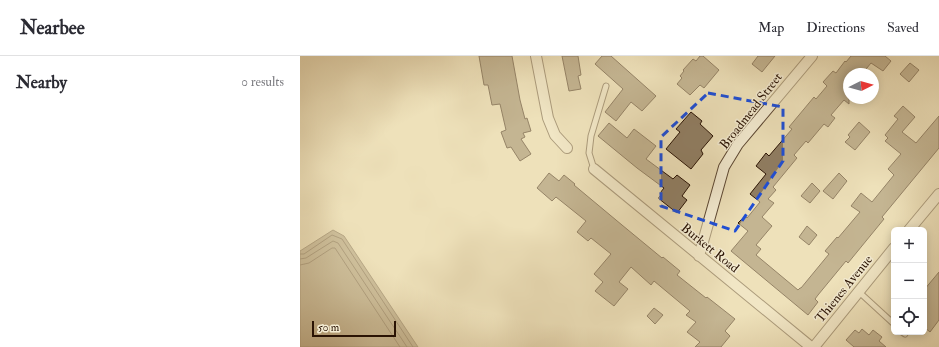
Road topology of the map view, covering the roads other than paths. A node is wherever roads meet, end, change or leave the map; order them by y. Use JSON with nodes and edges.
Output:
{"nodes":[{"id":1,"x":536,"y":56,"type":"edge"},
{"id":2,"x":812,"y":56,"type":"edge"},
{"id":3,"x":606,"y":86,"type":"dead end"},
{"id":4,"x":567,"y":148,"type":"dead end"},
{"id":5,"x":594,"y":169,"type":"joint"},
{"id":6,"x":938,"y":198,"type":"edge"},
{"id":7,"x":912,"y":227,"type":"edge"},
{"id":8,"x":891,"y":252,"type":"edge"},
{"id":9,"x":699,"y":256,"type":"junction"},
{"id":10,"x":858,"y":291,"type":"junction"},
{"id":11,"x":891,"y":321,"type":"edge"},
{"id":12,"x":812,"y":347,"type":"edge"}],
"edges":[{"from":1,"to":4,"type":"street"},
{"from":2,"to":9,"type":"street","name":"Broadmead Street"},
{"from":3,"to":5,"type":"lane"},
{"from":5,"to":9,"type":"street","name":"Burkett Road"},
{"from":6,"to":7,"type":"street"},
{"from":8,"to":10,"type":"street","name":"Thienes Avenue"},
{"from":9,"to":12,"type":"street","name":"Burkett Road"},
{"from":10,"to":11,"type":"lane"},
{"from":10,"to":12,"type":"street","name":"Thienes Avenue"}]}
